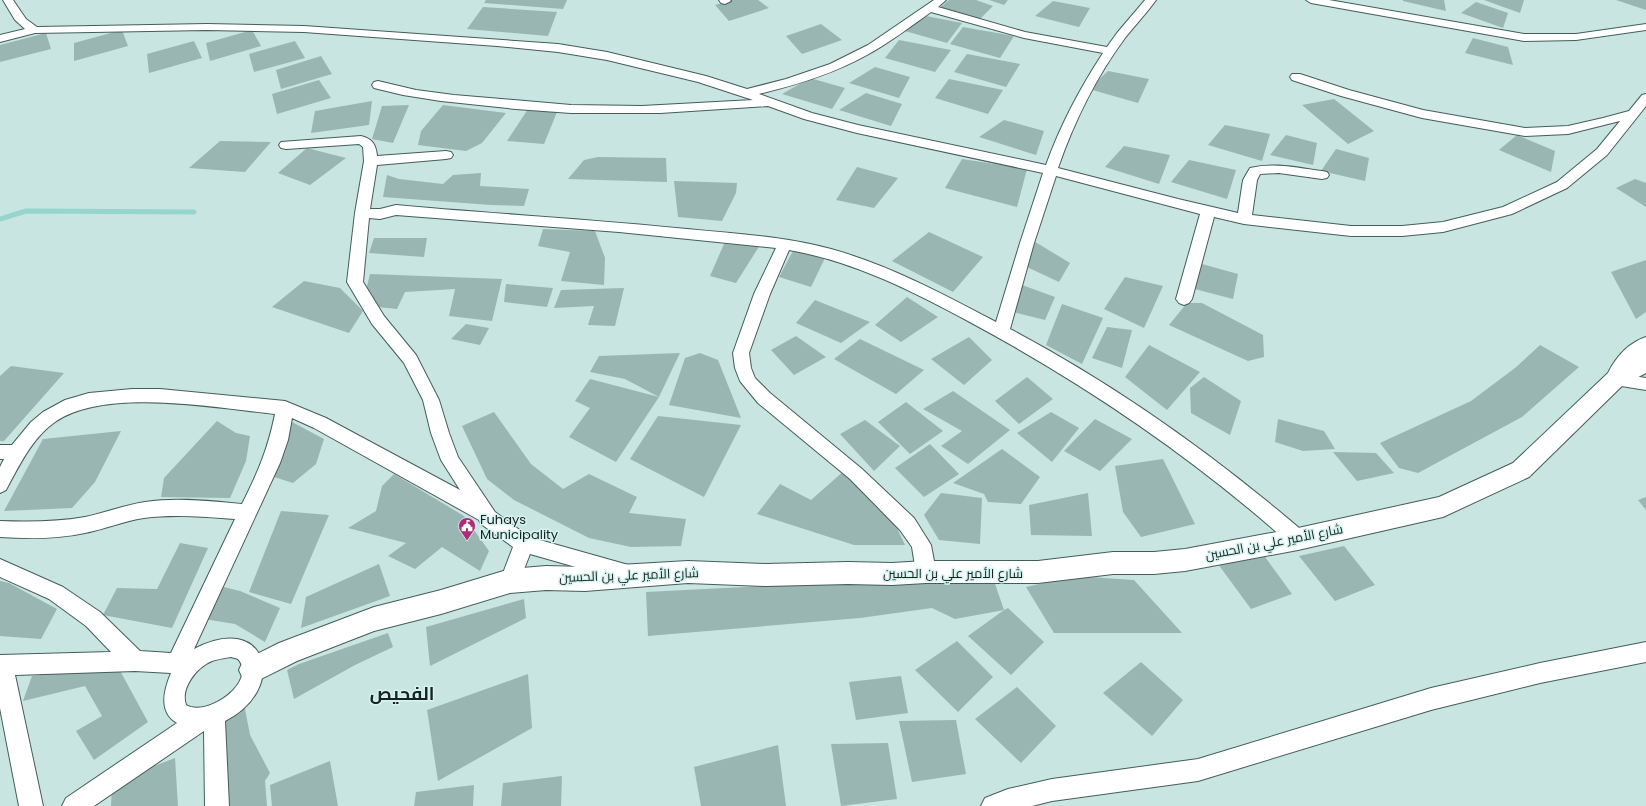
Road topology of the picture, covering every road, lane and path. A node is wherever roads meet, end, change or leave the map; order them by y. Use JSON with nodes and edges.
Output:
{"nodes":[{"id":1,"x":8,"y":0,"type":"edge"},
{"id":2,"x":941,"y":0,"type":"edge"},
{"id":3,"x":1151,"y":0,"type":"edge"},
{"id":4,"x":1311,"y":0,"type":"edge"},
{"id":5,"x":929,"y":8,"type":"junction"},
{"id":6,"x":1646,"y":27,"type":"edge"},
{"id":7,"x":35,"y":30,"type":"junction"},
{"id":8,"x":0,"y":40,"type":"edge"},
{"id":9,"x":1109,"y":51,"type":"junction"},
{"id":10,"x":1296,"y":77,"type":"dead end"},
{"id":11,"x":378,"y":85,"type":"dead end"},
{"id":12,"x":746,"y":93,"type":"junction"},
{"id":13,"x":1646,"y":98,"type":"edge"},
{"id":14,"x":770,"y":102,"type":"junction"},
{"id":15,"x":1635,"y":113,"type":"junction"},
{"id":16,"x":286,"y":145,"type":"dead end"},
{"id":17,"x":446,"y":155,"type":"dead end"},
{"id":18,"x":371,"y":161,"type":"junction"},
{"id":19,"x":1049,"y":170,"type":"junction"},
{"id":20,"x":1322,"y":176,"type":"dead end"},
{"id":21,"x":1208,"y":211,"type":"junction"},
{"id":22,"x":362,"y":213,"type":"junction"},
{"id":23,"x":1244,"y":219,"type":"junction"},
{"id":24,"x":785,"y":243,"type":"junction"},
{"id":25,"x":1184,"y":299,"type":"dead end"},
{"id":26,"x":1001,"y":331,"type":"junction"},
{"id":27,"x":1646,"y":345,"type":"edge"},
{"id":28,"x":1646,"y":364,"type":"edge"},
{"id":29,"x":1616,"y":378,"type":"junction"},
{"id":30,"x":1646,"y":384,"type":"edge"},
{"id":31,"x":285,"y":408,"type":"junction"},
{"id":32,"x":8,"y":452,"type":"edge"},
{"id":33,"x":0,"y":485,"type":"edge"},
{"id":34,"x":247,"y":512,"type":"junction"},
{"id":35,"x":488,"y":518,"type":"junction"},
{"id":36,"x":0,"y":529,"type":"edge"},
{"id":37,"x":1298,"y":539,"type":"junction"},
{"id":38,"x":524,"y":544,"type":"junction"},
{"id":39,"x":0,"y":568,"type":"edge"},
{"id":40,"x":926,"y":572,"type":"junction"},
{"id":41,"x":638,"y":575,"type":"junction"},
{"id":42,"x":510,"y":581,"type":"junction"},
{"id":43,"x":1646,"y":652,"type":"edge"},
{"id":44,"x":135,"y":661,"type":"junction"},
{"id":45,"x":183,"y":663,"type":"junction"},
{"id":46,"x":1,"y":665,"type":"edge"},
{"id":47,"x":253,"y":670,"type":"junction"},
{"id":48,"x":209,"y":717,"type":"junction"},
{"id":49,"x":31,"y":806,"type":"edge"},
{"id":50,"x":74,"y":806,"type":"edge"},
{"id":51,"x":218,"y":806,"type":"edge"},
{"id":52,"x":993,"y":806,"type":"edge"}],
"edges":[{"from":1,"to":7,"type":"street"},
{"from":2,"to":5,"type":"street"},
{"from":3,"to":9,"type":"street"},
{"from":4,"to":6,"type":"street"},
{"from":5,"to":9,"type":"street"},
{"from":5,"to":12,"type":"street"},
{"from":7,"to":8,"type":"street"},
{"from":7,"to":12,"type":"street"},
{"from":9,"to":19,"type":"street"},
{"from":10,"to":15,"type":"street"},
{"from":11,"to":14,"type":"street"},
{"from":12,"to":14,"type":"street"},
{"from":13,"to":15,"type":"street"},
{"from":14,"to":19,"type":"street"},
{"from":15,"to":23,"type":"street"},
{"from":16,"to":18,"type":"street"},
{"from":17,"to":18,"type":"street"},
{"from":18,"to":22,"type":"street"},
{"from":19,"to":21,"type":"street"},
{"from":19,"to":26,"type":"street"},
{"from":20,"to":23,"type":"street"},
{"from":21,"to":23,"type":"street"},
{"from":21,"to":25,"type":"street"},
{"from":22,"to":24,"type":"street"},
{"from":22,"to":35,"type":"street"},
{"from":24,"to":26,"type":"street"},
{"from":24,"to":40,"type":"street"},
{"from":26,"to":37,"type":"street"},
{"from":27,"to":29,"type":"street","name":"شارع الأمير علي بن الحسين"},
{"from":28,"to":29,"type":"street","name":"شارع الأمير علي بن الحسين"},
{"from":29,"to":30,"type":"street"},
{"from":29,"to":37,"type":"street","name":"شارع الأمير علي بن الحسين"},
{"from":31,"to":32,"type":"street"},
{"from":31,"to":34,"type":"street"},
{"from":31,"to":35,"type":"street"},
{"from":32,"to":33,"type":"street"},
{"from":34,"to":36,"type":"street"},
{"from":34,"to":45,"type":"street"},
{"from":35,"to":38,"type":"street"},
{"from":37,"to":40,"type":"street","name":"شارع الأمير علي بن الحسين"},
{"from":38,"to":41,"type":"street"},
{"from":38,"to":42,"type":"street"},
{"from":39,"to":44,"type":"street"},
{"from":40,"to":41,"type":"street","name":"شارع الأمير علي بن الحسين"},
{"from":41,"to":42,"type":"street","name":"شارع الأمير علي بن الحسين"},
{"from":42,"to":47,"type":"street","name":"شارع الأمير علي بن الحسين"},
{"from":43,"to":52,"type":"street"},
{"from":44,"to":45,"type":"street"},
{"from":44,"to":46,"type":"street"},
{"from":45,"to":47,"type":"street"},
{"from":45,"to":48,"type":"street"},
{"from":46,"to":49,"type":"street"},
{"from":47,"to":48,"type":"street"},
{"from":48,"to":50,"type":"street"},
{"from":48,"to":51,"type":"street"}]}
